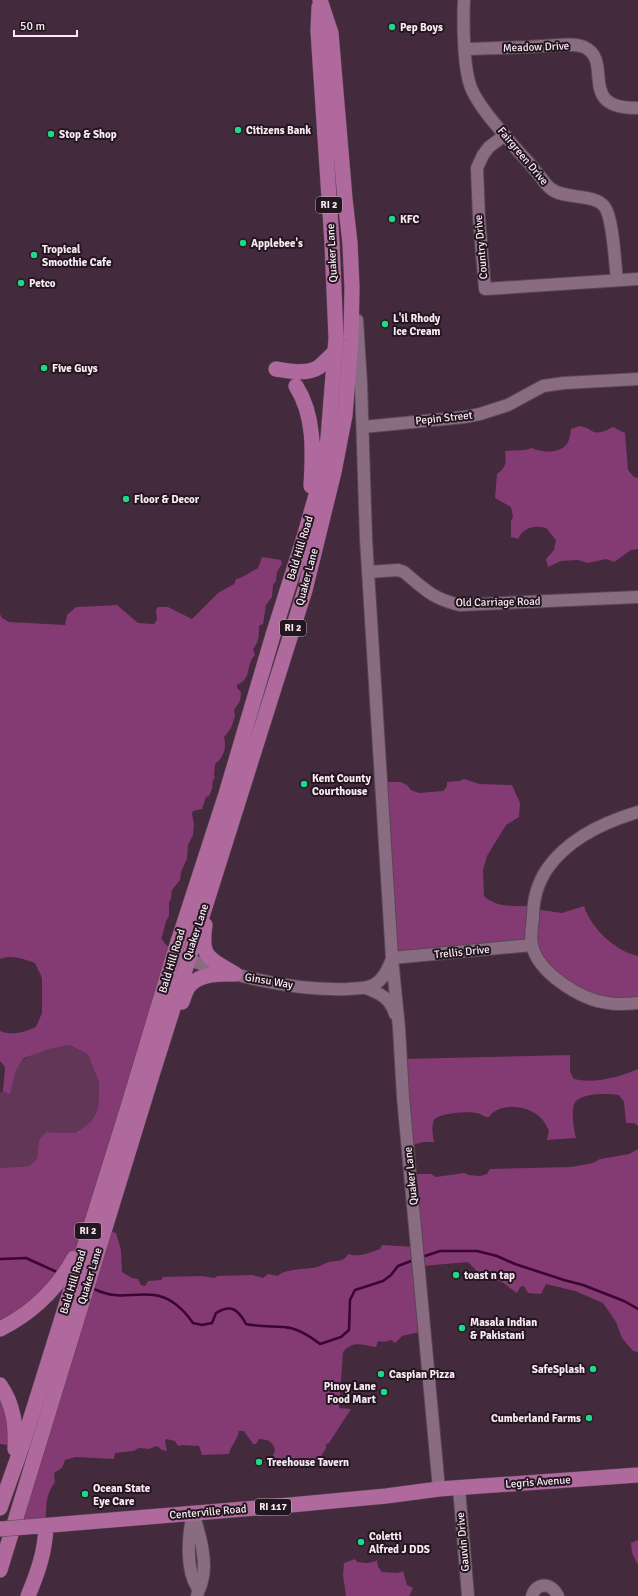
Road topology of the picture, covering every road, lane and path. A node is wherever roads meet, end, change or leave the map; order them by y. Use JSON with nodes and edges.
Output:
{"nodes":[{"id":1,"x":320,"y":0,"type":"edge"},
{"id":2,"x":331,"y":0,"type":"edge"},
{"id":3,"x":464,"y":0,"type":"edge"},
{"id":4,"x":331,"y":33,"type":"junction"},
{"id":5,"x":465,"y":49,"type":"junction"},
{"id":6,"x":638,"y":108,"type":"edge"},
{"id":7,"x":505,"y":134,"type":"junction"},
{"id":8,"x":332,"y":243,"type":"junction"},
{"id":9,"x":350,"y":243,"type":"junction"},
{"id":10,"x":638,"y":279,"type":"edge"},
{"id":11,"x":617,"y":280,"type":"junction"},
{"id":12,"x":352,"y":287,"type":"junction"},
{"id":13,"x":335,"y":352,"type":"junction"},
{"id":14,"x":276,"y":369,"type":"dead end"},
{"id":15,"x":638,"y":378,"type":"edge"},
{"id":16,"x":296,"y":386,"type":"dead end"},
{"id":17,"x":331,"y":410,"type":"joint"},
{"id":18,"x":363,"y":427,"type":"junction"},
{"id":19,"x":310,"y":518,"type":"junction"},
{"id":20,"x":368,"y":572,"type":"junction"},
{"id":21,"x":638,"y":597,"type":"edge"},
{"id":22,"x":638,"y":812,"type":"edge"},
{"id":23,"x":211,"y":885,"type":"junction"},
{"id":24,"x":532,"y":945,"type":"junction"},
{"id":25,"x":181,"y":957,"type":"junction"},
{"id":26,"x":392,"y":958,"type":"junction"},
{"id":27,"x":235,"y":974,"type":"junction"},
{"id":28,"x":366,"y":988,"type":"junction"},
{"id":29,"x":638,"y":1003,"type":"edge"},
{"id":30,"x":398,"y":1024,"type":"junction"},
{"id":31,"x":152,"y":1075,"type":"junction"},
{"id":32,"x":92,"y":1218,"type":"junction"},
{"id":33,"x":0,"y":1329,"type":"edge"},
{"id":34,"x":0,"y":1385,"type":"edge"},
{"id":35,"x":14,"y":1467,"type":"junction"},
{"id":36,"x":638,"y":1475,"type":"edge"},
{"id":37,"x":459,"y":1488,"type":"junction"},
{"id":38,"x":439,"y":1489,"type":"junction"},
{"id":39,"x":0,"y":1508,"type":"edge"},
{"id":40,"x":193,"y":1513,"type":"junction"},
{"id":41,"x":46,"y":1527,"type":"junction"},
{"id":42,"x":0,"y":1529,"type":"edge"},
{"id":43,"x":0,"y":1570,"type":"edge"},
{"id":44,"x":198,"y":1592,"type":"edge"},
{"id":45,"x":28,"y":1596,"type":"edge"},
{"id":46,"x":468,"y":1596,"type":"edge"},
{"id":47,"x":532,"y":1596,"type":"edge"},
{"id":48,"x":558,"y":1596,"type":"edge"}],
"edges":[{"from":1,"to":4,"type":"main road","name":"Quaker Lane","number":"RI 2"},
{"from":1,"to":8,"type":"main road","name":"Quaker Lane","number":"RI 2"},
{"from":2,"to":4,"type":"main road"},
{"from":3,"to":5,"type":"street","name":"Fairgreen Drive"},
{"from":4,"to":9,"type":"main road","name":"Quaker Lane","number":"RI 2"},
{"from":5,"to":6,"type":"street","name":"Meadow Drive"},
{"from":5,"to":7,"type":"street","name":"Fairgreen Drive"},
{"from":7,"to":11,"type":"street","name":"Fairgreen Drive"},
{"from":7,"to":11,"type":"street","name":"Country Drive"},
{"from":8,"to":9,"type":"main road"},
{"from":8,"to":13,"type":"main road","name":"Quaker Lane","number":"RI 2"},
{"from":9,"to":12,"type":"main road","name":"Quaker Lane","number":"RI 2"},
{"from":10,"to":11,"type":"street","name":"Country Drive"},
{"from":12,"to":18,"type":"street","name":"Quaker Lane"},
{"from":12,"to":23,"type":"main road","name":"Quaker Lane","number":"RI 2"},
{"from":13,"to":14,"type":"main road"},
{"from":13,"to":17,"type":"main road","name":"Quaker Lane","number":"RI 2"},
{"from":15,"to":18,"type":"street","name":"Pepin Street"},
{"from":16,"to":19,"type":"main road"},
{"from":17,"to":19,"type":"main road","name":"Bald Hill Road","number":"RI 2"},
{"from":18,"to":20,"type":"street","name":"Quaker Lane"},
{"from":19,"to":25,"type":"main road","name":"Bald Hill Road","number":"RI 2"},
{"from":20,"to":21,"type":"street","name":"Old Carriage Road"},
{"from":20,"to":26,"type":"street","name":"Quaker Lane"},
{"from":22,"to":24,"type":"street"},
{"from":23,"to":25,"type":"main road","name":"Quaker Lane","number":"RI 2"},
{"from":23,"to":27,"type":"main road"},
{"from":24,"to":26,"type":"street","name":"Trellis Drive"},
{"from":24,"to":29,"type":"street"},
{"from":25,"to":27,"type":"street","name":"Ginsu Way"},
{"from":25,"to":31,"type":"main road","name":"Quaker Lane","number":"RI 2"},
{"from":25,"to":32,"type":"main road","name":"Bald Hill Road","number":"RI 2"},
{"from":26,"to":28,"type":"street"},
{"from":26,"to":30,"type":"street","name":"Quaker Lane"},
{"from":27,"to":28,"type":"street","name":"Ginsu Way"},
{"from":27,"to":31,"type":"main road"},
{"from":28,"to":30,"type":"street","name":"Ginsu Way"},
{"from":30,"to":38,"type":"street","name":"Quaker Lane"},
{"from":31,"to":43,"type":"main road","name":"Quaker Lane","number":"RI 2"},
{"from":32,"to":33,"type":"main road"},
{"from":32,"to":35,"type":"main road","name":"Bald Hill Road","number":"RI 2"},
{"from":34,"to":35,"type":"main road"},
{"from":35,"to":39,"type":"main road","name":"Bald Hill Road","number":"RI 2"},
{"from":36,"to":37,"type":"main road","name":"Legris Avenue","number":"RI 117"},
{"from":37,"to":38,"type":"main road","name":"Legris Avenue","number":"RI 117"},
{"from":37,"to":46,"type":"street","name":"Gauvin Drive"},
{"from":38,"to":40,"type":"main road","name":"Centerville Road","number":"RI 117"},
{"from":40,"to":41,"type":"main road","name":"Centerville Road","number":"RI 117"},
{"from":40,"to":44,"type":"street"},
{"from":41,"to":42,"type":"main road","name":"Centerville Road","number":"RI 117","bridge":true},
{"from":41,"to":45,"type":"main road"},
{"from":47,"to":48,"type":"street"}]}
